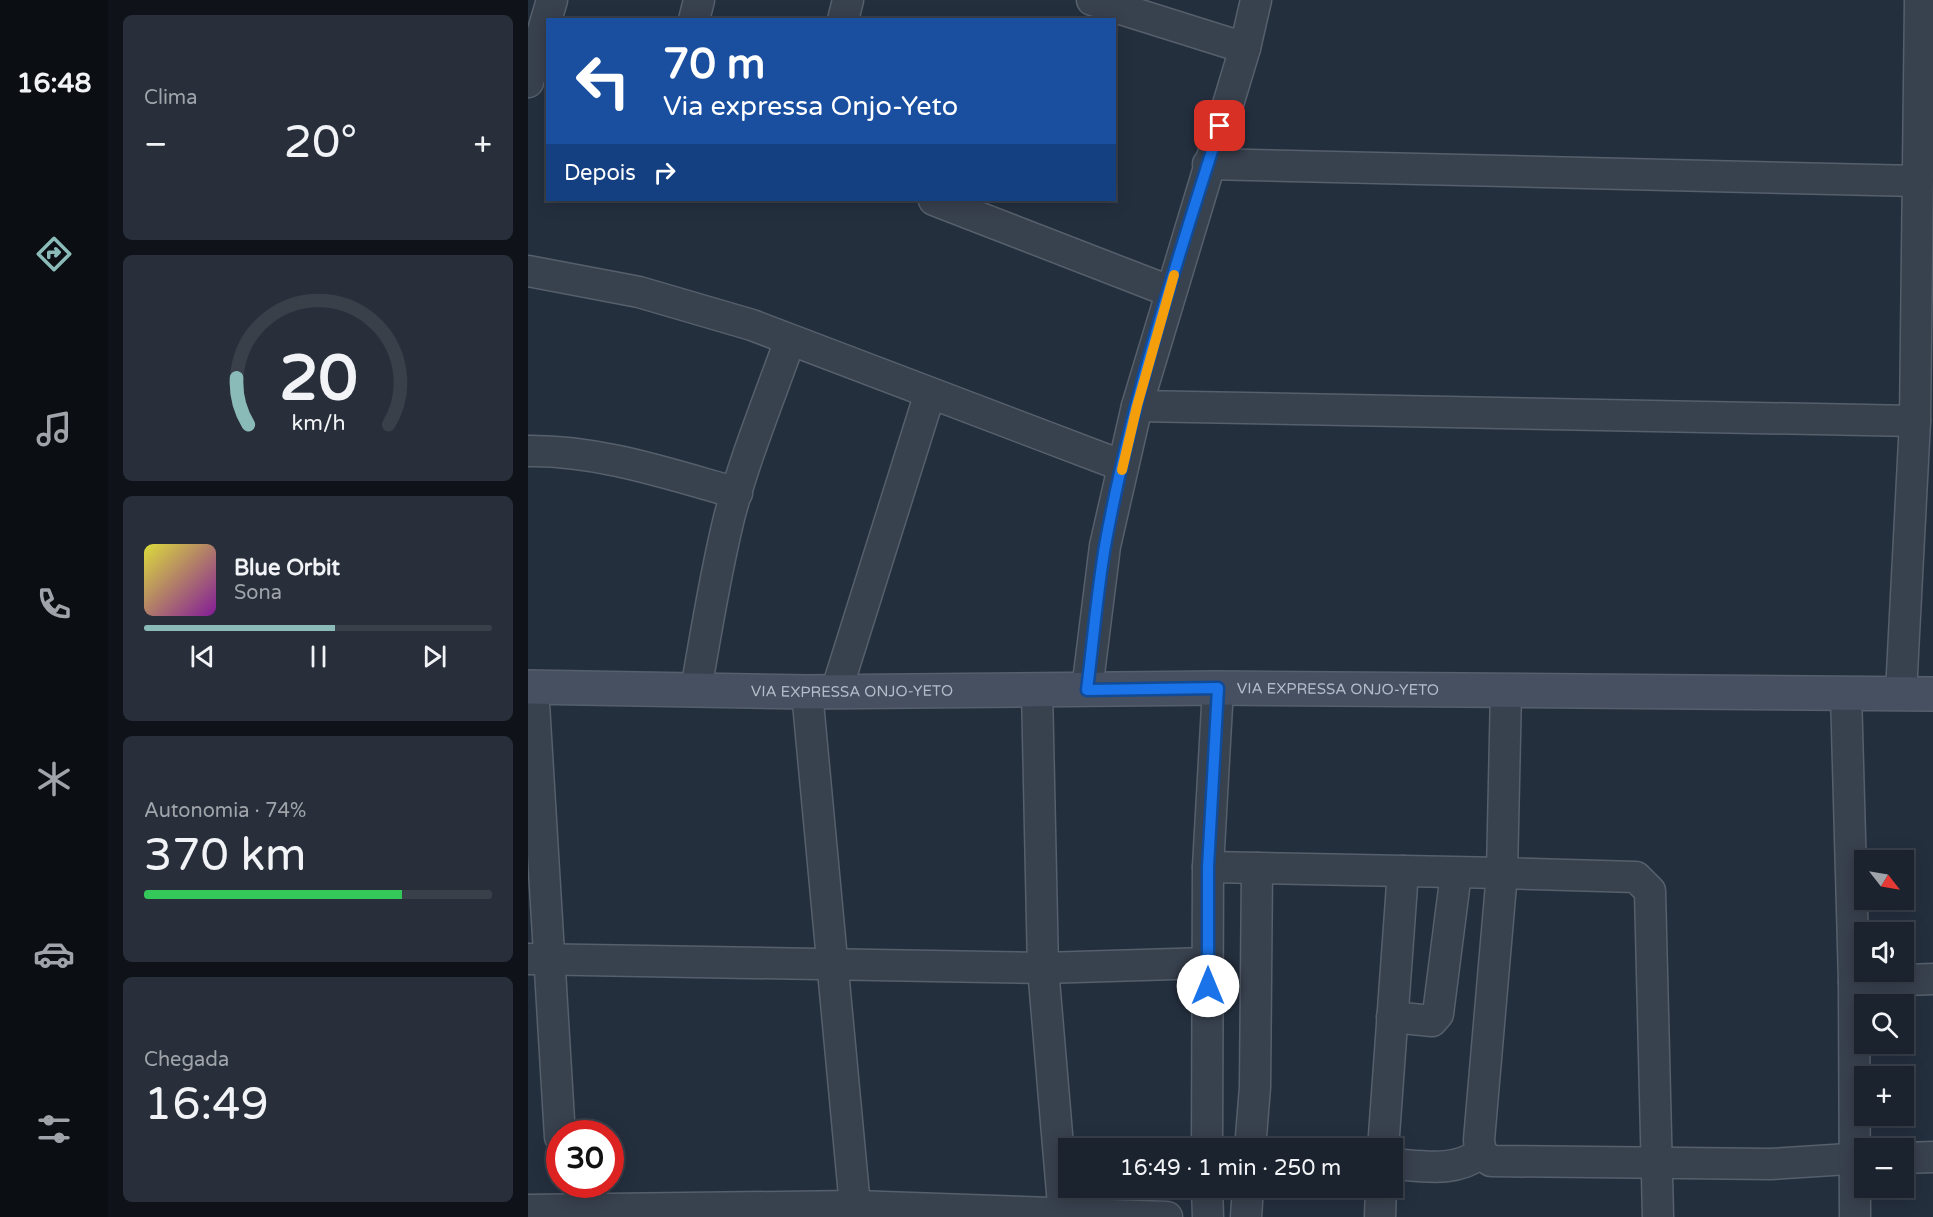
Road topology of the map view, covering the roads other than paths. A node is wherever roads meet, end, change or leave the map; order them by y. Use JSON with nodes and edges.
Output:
{"nodes":[{"id":1,"x":552,"y":0,"type":"edge"},
{"id":2,"x":699,"y":0,"type":"edge"},
{"id":3,"x":848,"y":0,"type":"edge"},
{"id":4,"x":1092,"y":0,"type":"edge"},
{"id":5,"x":1256,"y":0,"type":"edge"},
{"id":6,"x":1920,"y":0,"type":"edge"},
{"id":7,"x":547,"y":18,"type":"edge"},
{"id":8,"x":694,"y":18,"type":"edge"},
{"id":9,"x":844,"y":18,"type":"edge"},
{"id":10,"x":546,"y":20,"type":"edge"},
{"id":11,"x":1245,"y":48,"type":"junction"},
{"id":12,"x":528,"y":82,"type":"edge"},
{"id":13,"x":528,"y":91,"type":"edge"},
{"id":14,"x":546,"y":95,"type":"edge"},
{"id":15,"x":1208,"y":164,"type":"junction"},
{"id":16,"x":1918,"y":181,"type":"junction"},
{"id":17,"x":937,"y":201,"type":"edge"},
{"id":18,"x":528,"y":271,"type":"edge"},
{"id":19,"x":1169,"y":291,"type":"junction"},
{"id":20,"x":790,"y":340,"type":"junction"},
{"id":21,"x":930,"y":393,"type":"junction"},
{"id":22,"x":1137,"y":406,"type":"junction"},
{"id":23,"x":1915,"y":421,"type":"junction"},
{"id":24,"x":528,"y":451,"type":"edge"},
{"id":25,"x":1123,"y":466,"type":"junction"},
{"id":26,"x":737,"y":493,"type":"junction"},
{"id":27,"x":530,"y":687,"type":"edge"},
{"id":28,"x":1218,"y":688,"type":"junction"},
{"id":29,"x":696,"y":690,"type":"junction"},
{"id":30,"x":1037,"y":690,"type":"junction"},
{"id":31,"x":1087,"y":690,"type":"junction"},
{"id":32,"x":1506,"y":691,"type":"junction"},
{"id":33,"x":821,"y":692,"type":"junction"},
{"id":34,"x":1846,"y":693,"type":"junction"},
{"id":35,"x":1917,"y":693,"type":"edge"},
{"id":36,"x":1208,"y":867,"type":"junction"},
{"id":37,"x":1257,"y":868,"type":"junction"},
{"id":38,"x":1403,"y":871,"type":"junction"},
{"id":39,"x":1456,"y":873,"type":"junction"},
{"id":40,"x":1502,"y":873,"type":"junction"},
{"id":41,"x":539,"y":959,"type":"edge"},
{"id":42,"x":832,"y":963,"type":"junction"},
{"id":43,"x":1208,"y":963,"type":"junction"},
{"id":44,"x":1043,"y":968,"type":"junction"},
{"id":45,"x":1933,"y":979,"type":"edge"},
{"id":46,"x":1914,"y":980,"type":"edge"},
{"id":47,"x":1854,"y":982,"type":"joint"},
{"id":48,"x":1392,"y":1017,"type":"junction"},
{"id":49,"x":558,"y":1120,"type":"edge"},
{"id":50,"x":1207,"y":1138,"type":"edge"},
{"id":51,"x":1251,"y":1138,"type":"edge"},
{"id":52,"x":1384,"y":1138,"type":"edge"},
{"id":53,"x":1858,"y":1138,"type":"edge"},
{"id":54,"x":1481,"y":1153,"type":"junction"},
{"id":55,"x":1933,"y":1157,"type":"edge"},
{"id":56,"x":1854,"y":1158,"type":"edge"},
{"id":57,"x":1914,"y":1158,"type":"edge"},
{"id":58,"x":1658,"y":1163,"type":"junction"},
{"id":59,"x":1403,"y":1165,"type":"edge"},
{"id":60,"x":1207,"y":1198,"type":"edge"},
{"id":61,"x":1247,"y":1198,"type":"edge"},
{"id":62,"x":1381,"y":1198,"type":"edge"},
{"id":63,"x":1856,"y":1198,"type":"edge"},
{"id":64,"x":563,"y":1204,"type":"edge"},
{"id":65,"x":528,"y":1210,"type":"edge"},
{"id":66,"x":855,"y":1212,"type":"edge"},
{"id":67,"x":1064,"y":1215,"type":"edge"},
{"id":68,"x":1167,"y":1217,"type":"edge"},
{"id":69,"x":1208,"y":1217,"type":"edge"},
{"id":70,"x":1246,"y":1217,"type":"edge"},
{"id":71,"x":1380,"y":1217,"type":"edge"},
{"id":72,"x":1658,"y":1217,"type":"edge"},
{"id":73,"x":1855,"y":1217,"type":"edge"}],
"edges":[{"from":1,"to":7,"type":"street"},
{"from":2,"to":8,"type":"street"},
{"from":3,"to":9,"type":"street"},
{"from":4,"to":11,"type":"street"},
{"from":5,"to":11,"type":"street"},
{"from":6,"to":16,"type":"street"},
{"from":10,"to":12,"type":"street"},
{"from":11,"to":15,"type":"street"},
{"from":13,"to":14,"type":"street"},
{"from":15,"to":16,"type":"street"},
{"from":15,"to":19,"type":"street"},
{"from":16,"to":23,"type":"street"},
{"from":17,"to":19,"type":"street"},
{"from":18,"to":20,"type":"street"},
{"from":19,"to":22,"type":"street"},
{"from":20,"to":21,"type":"street"},
{"from":20,"to":26,"type":"street"},
{"from":21,"to":25,"type":"street"},
{"from":21,"to":33,"type":"street"},
{"from":22,"to":23,"type":"street"},
{"from":22,"to":25,"type":"street"},
{"from":23,"to":35,"type":"street"},
{"from":24,"to":26,"type":"street"},
{"from":25,"to":31,"type":"street"},
{"from":26,"to":29,"type":"street"},
{"from":27,"to":29,"type":"main road","name":"VIA EXPRESSA ONJO-YETO"},
{"from":27,"to":41,"type":"street"},
{"from":28,"to":31,"type":"main road","name":"VIA EXPRESSA ONJO-YETO"},
{"from":28,"to":32,"type":"main road","name":"VIA EXPRESSA ONJO-YETO"},
{"from":28,"to":36,"type":"street"},
{"from":29,"to":33,"type":"main road","name":"VIA EXPRESSA ONJO-YETO"},
{"from":30,"to":31,"type":"main road","name":"VIA EXPRESSA ONJO-YETO"},
{"from":30,"to":33,"type":"main road","name":"VIA EXPRESSA ONJO-YETO"},
{"from":30,"to":44,"type":"street"},
{"from":32,"to":34,"type":"main road","name":"VIA EXPRESSA ONJO-YETO"},
{"from":32,"to":40,"type":"street"},
{"from":33,"to":42,"type":"street"},
{"from":34,"to":35,"type":"main road","name":"VIA EXPRESSA ONJO-YETO"},
{"from":34,"to":47,"type":"street"},
{"from":36,"to":37,"type":"street"},
{"from":36,"to":43,"type":"street"},
{"from":37,"to":38,"type":"street"},
{"from":37,"to":51,"type":"street"},
{"from":38,"to":39,"type":"street"},
{"from":38,"to":48,"type":"street"},
{"from":39,"to":40,"type":"street"},
{"from":39,"to":48,"type":"street"},
{"from":40,"to":54,"type":"street"},
{"from":40,"to":58,"type":"street"},
{"from":41,"to":42,"type":"street"},
{"from":41,"to":49,"type":"street"},
{"from":42,"to":44,"type":"street"},
{"from":42,"to":66,"type":"street"},
{"from":43,"to":44,"type":"street"},
{"from":43,"to":50,"type":"street"},
{"from":44,"to":67,"type":"street"},
{"from":45,"to":46,"type":"street"},
{"from":47,"to":53,"type":"street"},
{"from":48,"to":52,"type":"street"},
{"from":54,"to":58,"type":"street"},
{"from":54,"to":59,"type":"street"},
{"from":55,"to":57,"type":"street"},
{"from":56,"to":58,"type":"street"},
{"from":58,"to":72,"type":"street"},
{"from":60,"to":69,"type":"street"},
{"from":61,"to":70,"type":"street"},
{"from":62,"to":71,"type":"street"},
{"from":63,"to":73,"type":"street"},
{"from":64,"to":65,"type":"street"},
{"from":64,"to":66,"type":"street"},
{"from":66,"to":67,"type":"street"},
{"from":67,"to":68,"type":"street"}]}
